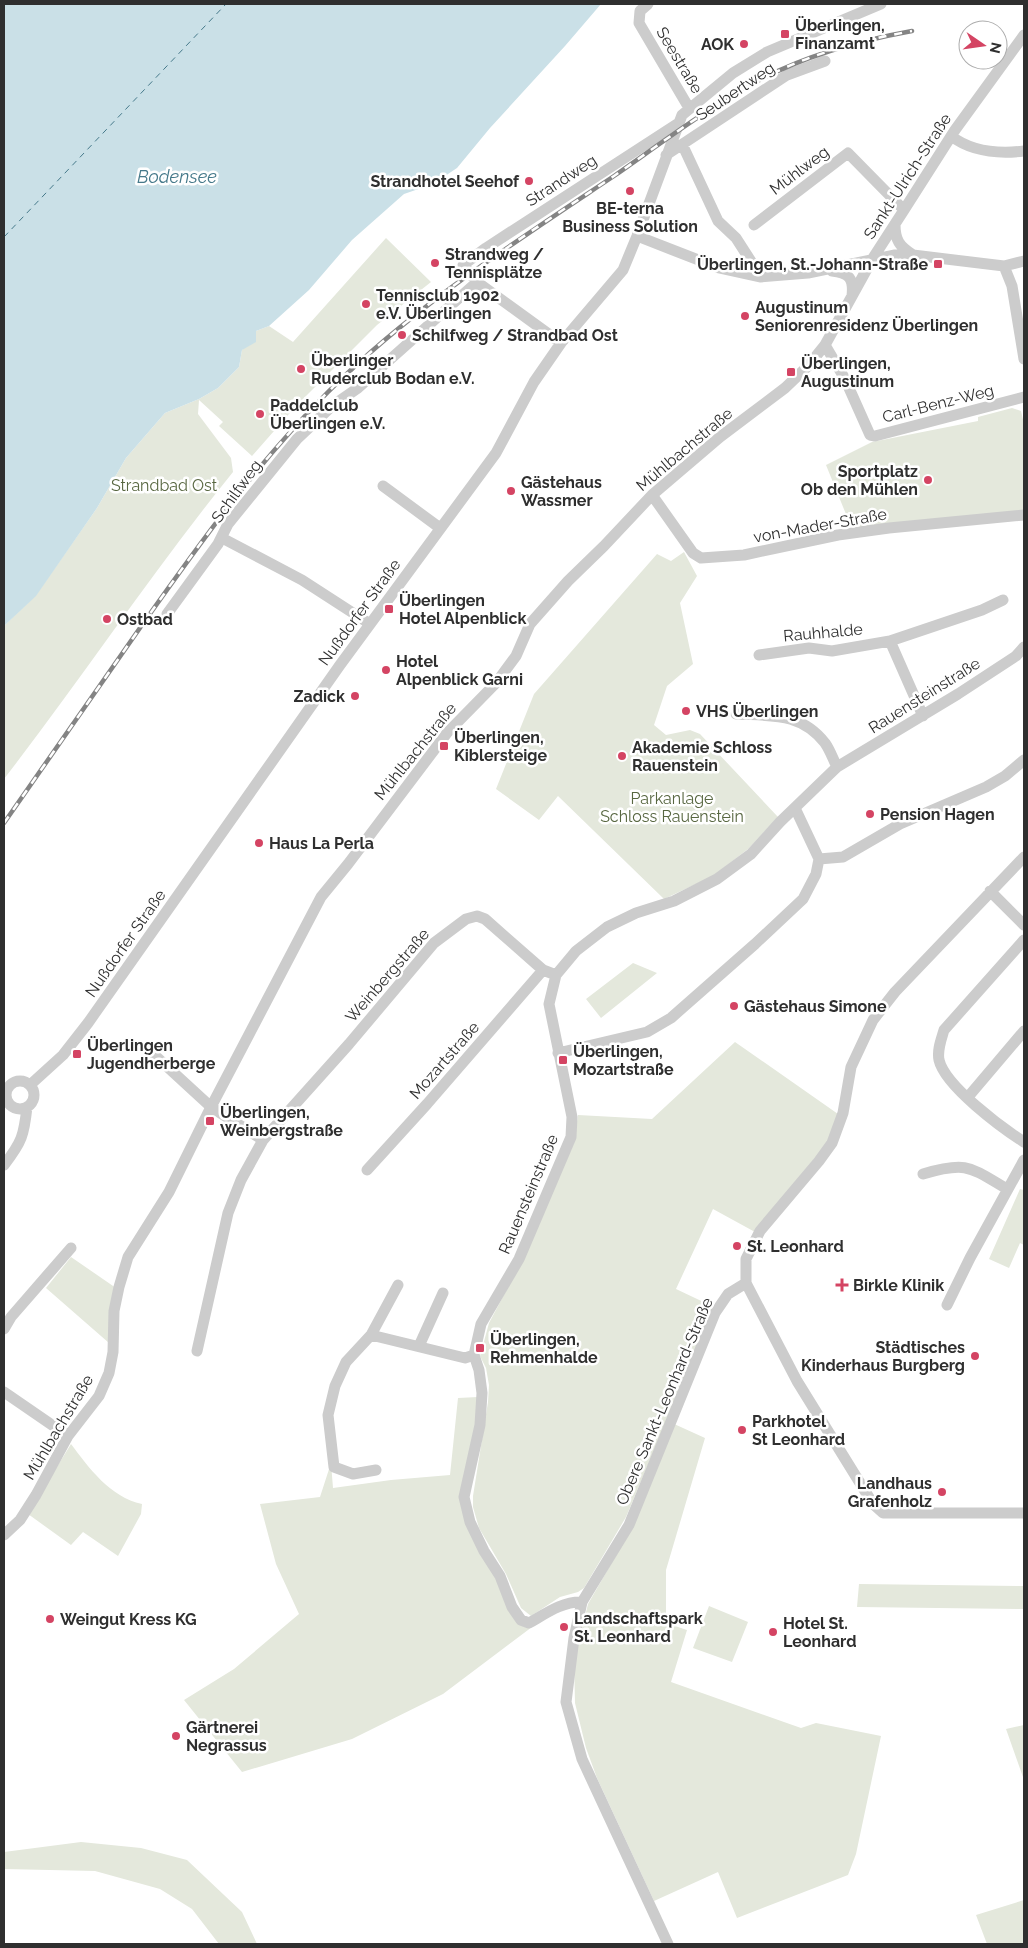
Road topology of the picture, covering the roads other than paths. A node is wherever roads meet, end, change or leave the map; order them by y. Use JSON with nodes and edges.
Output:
{"nodes":[{"id":1,"x":648,"y":4,"type":"edge"},
{"id":2,"x":881,"y":4,"type":"edge"},
{"id":3,"x":1024,"y":35,"type":"edge"},
{"id":4,"x":826,"y":61,"type":"dead end"},
{"id":5,"x":690,"y":108,"type":"junction"},
{"id":6,"x":676,"y":129,"type":"junction"},
{"id":7,"x":951,"y":136,"type":"junction"},
{"id":8,"x":683,"y":146,"type":"junction"},
{"id":9,"x":1024,"y":150,"type":"edge"},
{"id":10,"x":666,"y":155,"type":"junction"},
{"id":11,"x":904,"y":210,"type":"junction"},
{"id":12,"x":895,"y":224,"type":"junction"},
{"id":13,"x":754,"y":225,"type":"dead end"},
{"id":14,"x":637,"y":236,"type":"junction"},
{"id":15,"x":912,"y":254,"type":"junction"},
{"id":16,"x":873,"y":258,"type":"junction"},
{"id":17,"x":1024,"y":261,"type":"edge"},
{"id":18,"x":754,"y":266,"type":"dead end"},
{"id":19,"x":1004,"y":266,"type":"junction"},
{"id":20,"x":825,"y":270,"type":"junction"},
{"id":21,"x":477,"y":282,"type":"junction"},
{"id":22,"x":851,"y":299,"type":"junction"},
{"id":23,"x":561,"y":343,"type":"junction"},
{"id":24,"x":825,"y":345,"type":"junction"},
{"id":25,"x":1024,"y":359,"type":"edge"},
{"id":26,"x":1024,"y":397,"type":"edge"},
{"id":27,"x":383,"y":486,"type":"dead end"},
{"id":28,"x":652,"y":495,"type":"junction"},
{"id":29,"x":1024,"y":515,"type":"edge"},
{"id":30,"x":440,"y":528,"type":"junction"},
{"id":31,"x":222,"y":538,"type":"junction"},
{"id":32,"x":1003,"y":600,"type":"dead end"},
{"id":33,"x":167,"y":614,"type":"dead end"},
{"id":34,"x":370,"y":624,"type":"junction"},
{"id":35,"x":890,"y":641,"type":"junction"},
{"id":36,"x":1024,"y":647,"type":"edge"},
{"id":37,"x":759,"y":655,"type":"dead end"},
{"id":38,"x":736,"y":714,"type":"dead end"},
{"id":39,"x":924,"y":716,"type":"junction"},
{"id":40,"x":1024,"y":760,"type":"edge"},
{"id":41,"x":837,"y":767,"type":"junction"},
{"id":42,"x":795,"y":808,"type":"junction"},
{"id":43,"x":1024,"y":857,"type":"edge"},
{"id":44,"x":819,"y":859,"type":"junction"},
{"id":45,"x":990,"y":892,"type":"junction"},
{"id":46,"x":1022,"y":919,"type":"edge"},
{"id":47,"x":1024,"y":940,"type":"edge"},
{"id":48,"x":543,"y":970,"type":"junction"},
{"id":49,"x":556,"y":975,"type":"junction"},
{"id":50,"x":1024,"y":1031,"type":"edge"},
{"id":51,"x":149,"y":1050,"type":"dead end"},
{"id":52,"x":558,"y":1053,"type":"junction"},
{"id":53,"x":30,"y":1085,"type":"junction"},
{"id":54,"x":968,"y":1098,"type":"junction"},
{"id":55,"x":6,"y":1101,"type":"edge"},
{"id":56,"x":27,"y":1107,"type":"junction"},
{"id":57,"x":211,"y":1107,"type":"junction"},
{"id":58,"x":263,"y":1140,"type":"junction"},
{"id":59,"x":1024,"y":1142,"type":"edge"},
{"id":60,"x":1024,"y":1160,"type":"edge"},
{"id":61,"x":4,"y":1165,"type":"edge"},
{"id":62,"x":367,"y":1170,"type":"dead end"},
{"id":63,"x":923,"y":1174,"type":"dead end"},
{"id":64,"x":1007,"y":1189,"type":"junction"},
{"id":65,"x":71,"y":1248,"type":"dead end"},
{"id":66,"x":746,"y":1283,"type":"junction"},
{"id":67,"x":398,"y":1285,"type":"dead end"},
{"id":68,"x":443,"y":1294,"type":"dead end"},
{"id":69,"x":947,"y":1305,"type":"dead end"},
{"id":70,"x":4,"y":1329,"type":"edge"},
{"id":71,"x":371,"y":1335,"type":"junction"},
{"id":72,"x":419,"y":1346,"type":"junction"},
{"id":73,"x":197,"y":1352,"type":"dead end"},
{"id":74,"x":474,"y":1355,"type":"junction"},
{"id":75,"x":4,"y":1392,"type":"edge"},
{"id":76,"x":68,"y":1436,"type":"junction"},
{"id":77,"x":376,"y":1470,"type":"dead end"},
{"id":78,"x":1024,"y":1514,"type":"edge"},
{"id":79,"x":4,"y":1535,"type":"edge"},
{"id":80,"x":582,"y":1602,"type":"junction"},
{"id":81,"x":668,"y":1944,"type":"edge"}],
"edges":[{"from":1,"to":5,"type":"street","name":"Seestraße"},
{"from":2,"to":5,"type":"street"},
{"from":3,"to":7,"type":"street","name":"Sankt-Ulrich-Straße"},
{"from":4,"to":8,"type":"street","name":"Seubertweg"},
{"from":5,"to":6,"type":"street"},
{"from":6,"to":10,"type":"street","name":"Nußdorfer Straße"},
{"from":6,"to":21,"type":"street","name":"Strandweg"},
{"from":7,"to":9,"type":"street"},
{"from":7,"to":11,"type":"street","name":"Sankt-Ulrich-Straße"},
{"from":8,"to":10,"type":"street","name":"Seubertweg"},
{"from":8,"to":18,"type":"street"},
{"from":10,"to":14,"type":"street","name":"Nußdorfer Straße"},
{"from":11,"to":12,"type":"street","name":"Sankt-Ulrich-Straße"},
{"from":11,"to":13,"type":"street","name":"Mühlweg"},
{"from":12,"to":15,"type":"street"},
{"from":12,"to":16,"type":"street","name":"Sankt-Ulrich-Straße"},
{"from":14,"to":20,"type":"street","name":"Sankt-Ulrich-Straße"},
{"from":14,"to":23,"type":"street","name":"Nußdorfer Straße"},
{"from":15,"to":16,"type":"street"},
{"from":15,"to":19,"type":"street"},
{"from":16,"to":20,"type":"street","name":"Sankt-Ulrich-Straße"},
{"from":16,"to":22,"type":"street","name":"Mühlbachstraße"},
{"from":17,"to":19,"type":"street"},
{"from":19,"to":25,"type":"street"},
{"from":20,"to":22,"type":"street"},
{"from":21,"to":23,"type":"street"},
{"from":21,"to":31,"type":"street","name":"Schilfweg"},
{"from":22,"to":24,"type":"street","name":"Mühlbachstraße"},
{"from":23,"to":30,"type":"street","name":"Nußdorfer Straße"},
{"from":24,"to":26,"type":"street","name":"Carl-Benz-Weg"},
{"from":24,"to":28,"type":"street","name":"Mühlbachstraße"},
{"from":27,"to":30,"type":"street"},
{"from":28,"to":29,"type":"street","name":"von-Mader-Straße"},
{"from":28,"to":57,"type":"street","name":"Mühlbachstraße"},
{"from":30,"to":34,"type":"street","name":"Nußdorfer Straße"},
{"from":31,"to":33,"type":"street","name":"Schilfweg"},
{"from":31,"to":34,"type":"street","name":"Schilfweg"},
{"from":32,"to":35,"type":"street","name":"Rauhhalde"},
{"from":34,"to":53,"type":"street","name":"Nußdorfer Straße"},
{"from":35,"to":37,"type":"street","name":"Rauhhalde"},
{"from":35,"to":39,"type":"street"},
{"from":36,"to":39,"type":"street","name":"Rauensteinstraße"},
{"from":38,"to":41,"type":"street"},
{"from":39,"to":41,"type":"street","name":"Rauensteinstraße"},
{"from":40,"to":44,"type":"street"},
{"from":41,"to":42,"type":"street","name":"Rauensteinstraße"},
{"from":42,"to":44,"type":"street"},
{"from":42,"to":49,"type":"street","name":"Rauensteinstraße"},
{"from":43,"to":45,"type":"street"},
{"from":44,"to":52,"type":"street"},
{"from":45,"to":46,"type":"street"},
{"from":45,"to":66,"type":"street"},
{"from":47,"to":54,"type":"street"},
{"from":48,"to":49,"type":"street","name":"Weinbergstraße"},
{"from":48,"to":58,"type":"street","name":"Weinbergstraße"},
{"from":48,"to":62,"type":"street","name":"Mozartstraße"},
{"from":49,"to":52,"type":"street","name":"Rauensteinstraße"},
{"from":50,"to":54,"type":"street"},
{"from":51,"to":57,"type":"street"},
{"from":52,"to":74,"type":"street","name":"Rauensteinstraße"},
{"from":53,"to":55,"type":"street"},
{"from":53,"to":56,"type":"street"},
{"from":54,"to":59,"type":"street"},
{"from":55,"to":56,"type":"street"},
{"from":56,"to":61,"type":"street"},
{"from":57,"to":58,"type":"street"},
{"from":57,"to":76,"type":"street","name":"Mühlbachstraße"},
{"from":58,"to":73,"type":"street","name":"Weinbergstraße"},
{"from":60,"to":64,"type":"street"},
{"from":63,"to":64,"type":"street"},
{"from":64,"to":69,"type":"street"},
{"from":65,"to":70,"type":"street"},
{"from":66,"to":78,"type":"street"},
{"from":66,"to":80,"type":"street","name":"Obere Sankt-Leonhard-Straße"},
{"from":67,"to":71,"type":"street"},
{"from":68,"to":72,"type":"street"},
{"from":71,"to":72,"type":"street"},
{"from":71,"to":77,"type":"street"},
{"from":72,"to":74,"type":"street"},
{"from":74,"to":80,"type":"street","name":"Rauensteinstraße"},
{"from":75,"to":76,"type":"street"},
{"from":76,"to":79,"type":"street","name":"Mühlbachstraße"},
{"from":80,"to":81,"type":"street","name":"Obere Sankt-Leonhard-Straße"}]}
